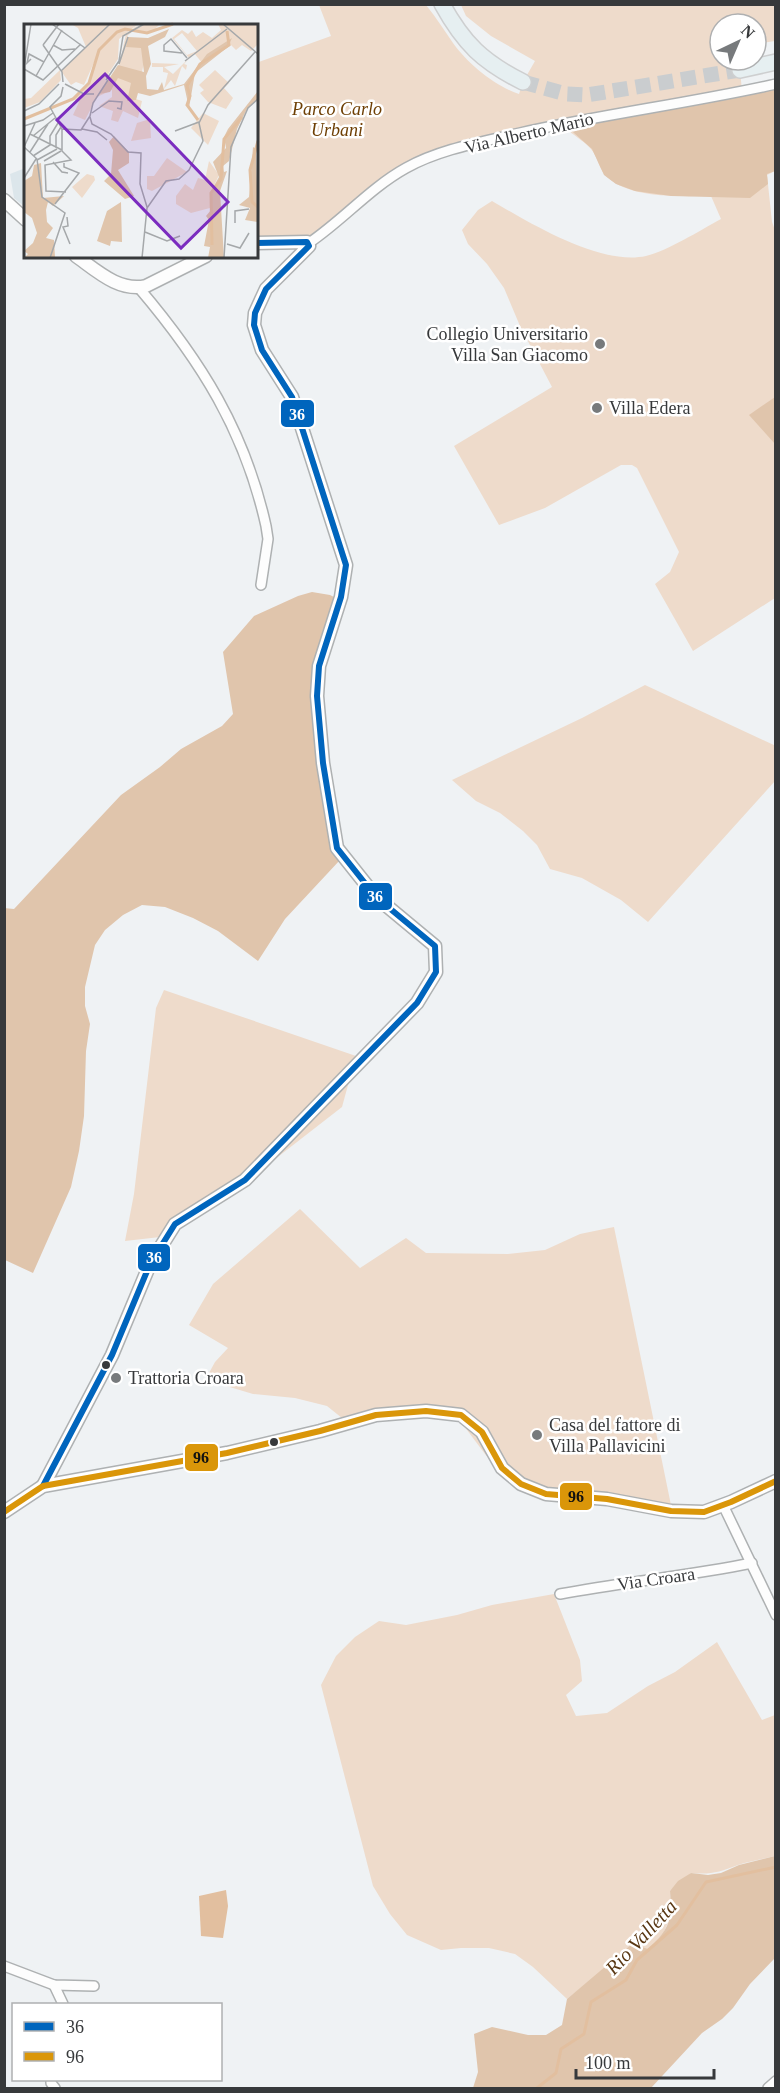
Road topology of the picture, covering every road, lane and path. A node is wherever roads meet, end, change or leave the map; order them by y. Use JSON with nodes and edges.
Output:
{"nodes":[{"id":1,"x":442,"y":4,"type":"edge"},
{"id":2,"x":523,"y":82,"type":"tunnel mouth"},
{"id":3,"x":776,"y":84,"type":"edge"},
{"id":4,"x":4,"y":200,"type":"edge"},
{"id":5,"x":24,"y":218,"type":"edge"},
{"id":6,"x":258,"y":243,"type":"edge"},
{"id":7,"x":309,"y":243,"type":"junction"},
{"id":8,"x":79,"y":258,"type":"edge"},
{"id":9,"x":202,"y":258,"type":"edge"},
{"id":10,"x":139,"y":288,"type":"junction"},
{"id":11,"x":261,"y":585,"type":"dead end"},
{"id":12,"x":776,"y":1481,"type":"edge"},
{"id":13,"x":43,"y":1486,"type":"junction"},
{"id":14,"x":723,"y":1505,"type":"junction"},
{"id":15,"x":4,"y":1512,"type":"edge"},
{"id":16,"x":752,"y":1563,"type":"junction"},
{"id":17,"x":560,"y":1594,"type":"dead end"},
{"id":18,"x":776,"y":1615,"type":"edge"},
{"id":19,"x":4,"y":1966,"type":"edge"},
{"id":20,"x":54,"y":1985,"type":"junction"},
{"id":21,"x":94,"y":1986,"type":"dead end"},
{"id":22,"x":63,"y":2003,"type":"edge"},
{"id":23,"x":776,"y":2081,"type":"edge"},
{"id":24,"x":768,"y":2088,"type":"edge"}],
"edges":[{"from":1,"to":2,"type":"main road"},
{"from":3,"to":7,"type":"street","name":"Via Alberto Mario"},
{"from":4,"to":5,"type":"street"},
{"from":6,"to":7,"type":"street"},
{"from":7,"to":13,"type":"street"},
{"from":8,"to":10,"type":"street"},
{"from":9,"to":10,"type":"street"},
{"from":10,"to":11,"type":"street"},
{"from":12,"to":14,"type":"street"},
{"from":13,"to":14,"type":"street"},
{"from":13,"to":15,"type":"street"},
{"from":14,"to":16,"type":"street"},
{"from":16,"to":17,"type":"street","name":"Via Croara"},
{"from":16,"to":18,"type":"street"},
{"from":19,"to":20,"type":"street"},
{"from":20,"to":21,"type":"street"},
{"from":20,"to":22,"type":"street"},
{"from":23,"to":24,"type":"street"}]}
